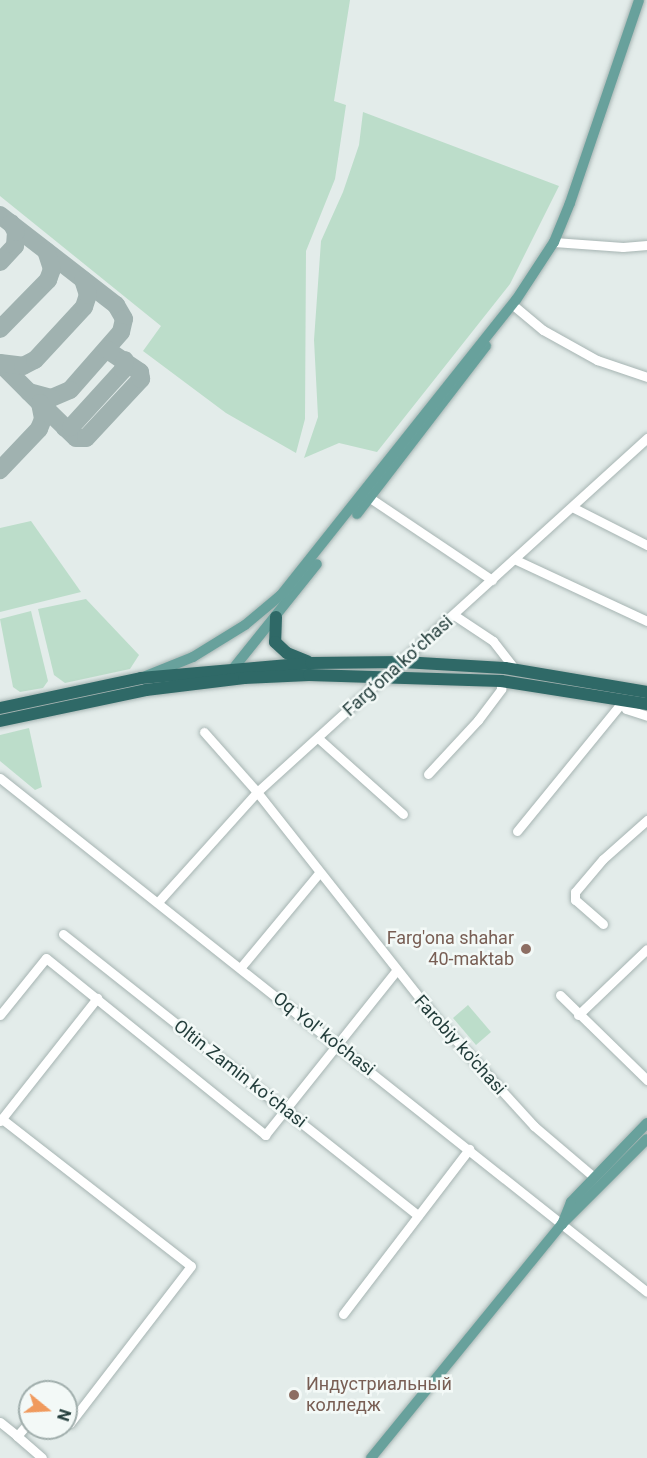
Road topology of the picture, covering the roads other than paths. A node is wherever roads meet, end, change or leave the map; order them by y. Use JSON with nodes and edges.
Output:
{"nodes":[{"id":1,"x":639,"y":0,"type":"edge"},
{"id":2,"x":554,"y":242,"type":"junction"},
{"id":3,"x":647,"y":244,"type":"edge"},
{"id":4,"x":513,"y":305,"type":"junction"},
{"id":5,"x":647,"y":377,"type":"edge"},
{"id":6,"x":647,"y":438,"type":"edge"},
{"id":7,"x":370,"y":498,"type":"junction"},
{"id":8,"x":572,"y":507,"type":"junction"},
{"id":9,"x":647,"y":545,"type":"edge"},
{"id":10,"x":514,"y":559,"type":"junction"},
{"id":11,"x":492,"y":580,"type":"junction"},
{"id":12,"x":454,"y":615,"type":"junction"},
{"id":13,"x":276,"y":617,"type":"junction"},
{"id":14,"x":647,"y":621,"type":"edge"},
{"id":15,"x":403,"y":662,"type":"junction"},
{"id":16,"x":310,"y":663,"type":"junction"},
{"id":17,"x":231,"y":668,"type":"junction"},
{"id":18,"x":516,"y":670,"type":"junction"},
{"id":19,"x":388,"y":675,"type":"junction"},
{"id":20,"x":141,"y":678,"type":"junction"},
{"id":21,"x":226,"y":681,"type":"junction"},
{"id":22,"x":501,"y":681,"type":"junction"},
{"id":23,"x":647,"y":692,"type":"edge"},
{"id":24,"x":624,"y":700,"type":"junction"},
{"id":25,"x":647,"y":704,"type":"edge"},
{"id":26,"x":0,"y":708,"type":"edge"},
{"id":27,"x":631,"y":713,"type":"junction"},
{"id":28,"x":647,"y":716,"type":"edge"},
{"id":29,"x":0,"y":720,"type":"edge"},
{"id":30,"x":647,"y":721,"type":"edge"},
{"id":31,"x":204,"y":732,"type":"dead end"},
{"id":32,"x":318,"y":738,"type":"junction"},
{"id":33,"x":428,"y":774,"type":"dead end"},
{"id":34,"x":0,"y":778,"type":"edge"},
{"id":35,"x":257,"y":792,"type":"junction"},
{"id":36,"x":403,"y":814,"type":"dead end"},
{"id":37,"x":647,"y":820,"type":"edge"},
{"id":38,"x":516,"y":831,"type":"dead end"},
{"id":39,"x":320,"y":873,"type":"junction"},
{"id":40,"x":158,"y":902,"type":"junction"},
{"id":41,"x":603,"y":924,"type":"dead end"},
{"id":42,"x":63,"y":934,"type":"dead end"},
{"id":43,"x":647,"y":949,"type":"edge"},
{"id":44,"x":241,"y":967,"type":"junction"},
{"id":45,"x":396,"y":971,"type":"junction"},
{"id":46,"x":560,"y":995,"type":"dead end"},
{"id":47,"x":97,"y":998,"type":"junction"},
{"id":48,"x":0,"y":1015,"type":"edge"},
{"id":49,"x":578,"y":1015,"type":"junction"},
{"id":50,"x":337,"y":1044,"type":"junction"},
{"id":51,"x":647,"y":1080,"type":"edge"},
{"id":52,"x":285,"y":1109,"type":"junction"},
{"id":53,"x":1,"y":1120,"type":"edge"},
{"id":54,"x":647,"y":1123,"type":"edge"},
{"id":55,"x":647,"y":1140,"type":"edge"},
{"id":56,"x":469,"y":1149,"type":"junction"},
{"id":57,"x":594,"y":1177,"type":"junction"},
{"id":58,"x":418,"y":1215,"type":"junction"},
{"id":59,"x":562,"y":1224,"type":"junction"},
{"id":60,"x":647,"y":1292,"type":"edge"},
{"id":61,"x":343,"y":1314,"type":"dead end"},
{"id":62,"x":78,"y":1413,"type":"edge"},
{"id":63,"x":0,"y":1422,"type":"edge"},
{"id":64,"x":17,"y":1436,"type":"joint"},
{"id":65,"x":42,"y":1458,"type":"edge"},
{"id":66,"x":371,"y":1458,"type":"edge"}],
"edges":[{"from":1,"to":2,"type":"main road"},
{"from":2,"to":3,"type":"street"},
{"from":2,"to":4,"type":"main road"},
{"from":4,"to":5,"type":"street"},
{"from":4,"to":7,"type":"main road"},
{"from":4,"to":20,"type":"main road"},
{"from":6,"to":8,"type":"street","name":"Fargʻona koʻchasi"},
{"from":7,"to":11,"type":"street"},
{"from":7,"to":13,"type":"main road"},
{"from":8,"to":9,"type":"street"},
{"from":8,"to":10,"type":"street","name":"Fargʻona koʻchasi"},
{"from":10,"to":11,"type":"street","name":"Fargʻona koʻchasi"},
{"from":10,"to":14,"type":"street"},
{"from":11,"to":12,"type":"street","name":"Fargʻona koʻchasi"},
{"from":12,"to":15,"type":"street","name":"Fargʻona koʻchasi"},
{"from":12,"to":18,"type":"street"},
{"from":13,"to":16,"type":"highway"},
{"from":13,"to":17,"type":"main road"},
{"from":15,"to":16,"type":"highway"},
{"from":15,"to":18,"type":"highway"},
{"from":15,"to":19,"type":"street","name":"Fargʻona koʻchasi"},
{"from":16,"to":17,"type":"highway"},
{"from":17,"to":20,"type":"highway"},
{"from":17,"to":21,"type":"main road"},
{"from":18,"to":23,"type":"highway"},
{"from":19,"to":21,"type":"highway"},
{"from":19,"to":22,"type":"highway"},
{"from":19,"to":32,"type":"street","name":"Fargʻona koʻchasi"},
{"from":20,"to":26,"type":"highway"},
{"from":21,"to":29,"type":"highway"},
{"from":22,"to":24,"type":"highway"},
{"from":22,"to":33,"type":"street"},
{"from":24,"to":25,"type":"highway"},
{"from":24,"to":27,"type":"street"},
{"from":24,"to":38,"type":"street"},
{"from":27,"to":28,"type":"street"},
{"from":27,"to":30,"type":"street"},
{"from":31,"to":35,"type":"street","name":"Farobiy ko'chasi"},
{"from":32,"to":35,"type":"street","name":"Fargʻona koʻchasi"},
{"from":32,"to":36,"type":"street"},
{"from":34,"to":40,"type":"street","name":"Oq Yol' ko'chasi"},
{"from":35,"to":39,"type":"street","name":"Farobiy ko'chasi"},
{"from":35,"to":40,"type":"street","name":"Fargʻona koʻchasi"},
{"from":37,"to":41,"type":"street"},
{"from":39,"to":44,"type":"street"},
{"from":39,"to":45,"type":"street","name":"Farobiy ko'chasi"},
{"from":40,"to":44,"type":"street","name":"Oq Yol' ko'chasi"},
{"from":42,"to":52,"type":"street","name":"Oltin Zamin koʻchasi"},
{"from":43,"to":49,"type":"street"},
{"from":44,"to":50,"type":"street","name":"Oq Yol' ko'chasi"},
{"from":45,"to":50,"type":"street"},
{"from":45,"to":57,"type":"street","name":"Farobiy ko'chasi"},
{"from":46,"to":49,"type":"street"},
{"from":47,"to":48,"type":"street"},
{"from":47,"to":52,"type":"street"},
{"from":47,"to":53,"type":"street"},
{"from":49,"to":51,"type":"street"},
{"from":50,"to":52,"type":"street"},
{"from":50,"to":56,"type":"street","name":"Oq Yol' ko'chasi"},
{"from":52,"to":58,"type":"street","name":"Oltin Zamin koʻchasi"},
{"from":53,"to":62,"type":"street"},
{"from":54,"to":57,"type":"main road"},
{"from":55,"to":59,"type":"main road"},
{"from":56,"to":58,"type":"street"},
{"from":56,"to":59,"type":"street","name":"Oq Yol' ko'chasi"},
{"from":57,"to":59,"type":"main road"},
{"from":58,"to":61,"type":"street"},
{"from":59,"to":60,"type":"street","name":"Oq Yol' ko'chasi"},
{"from":59,"to":66,"type":"main road"},
{"from":63,"to":64,"type":"street"},
{"from":64,"to":65,"type":"street"}]}
